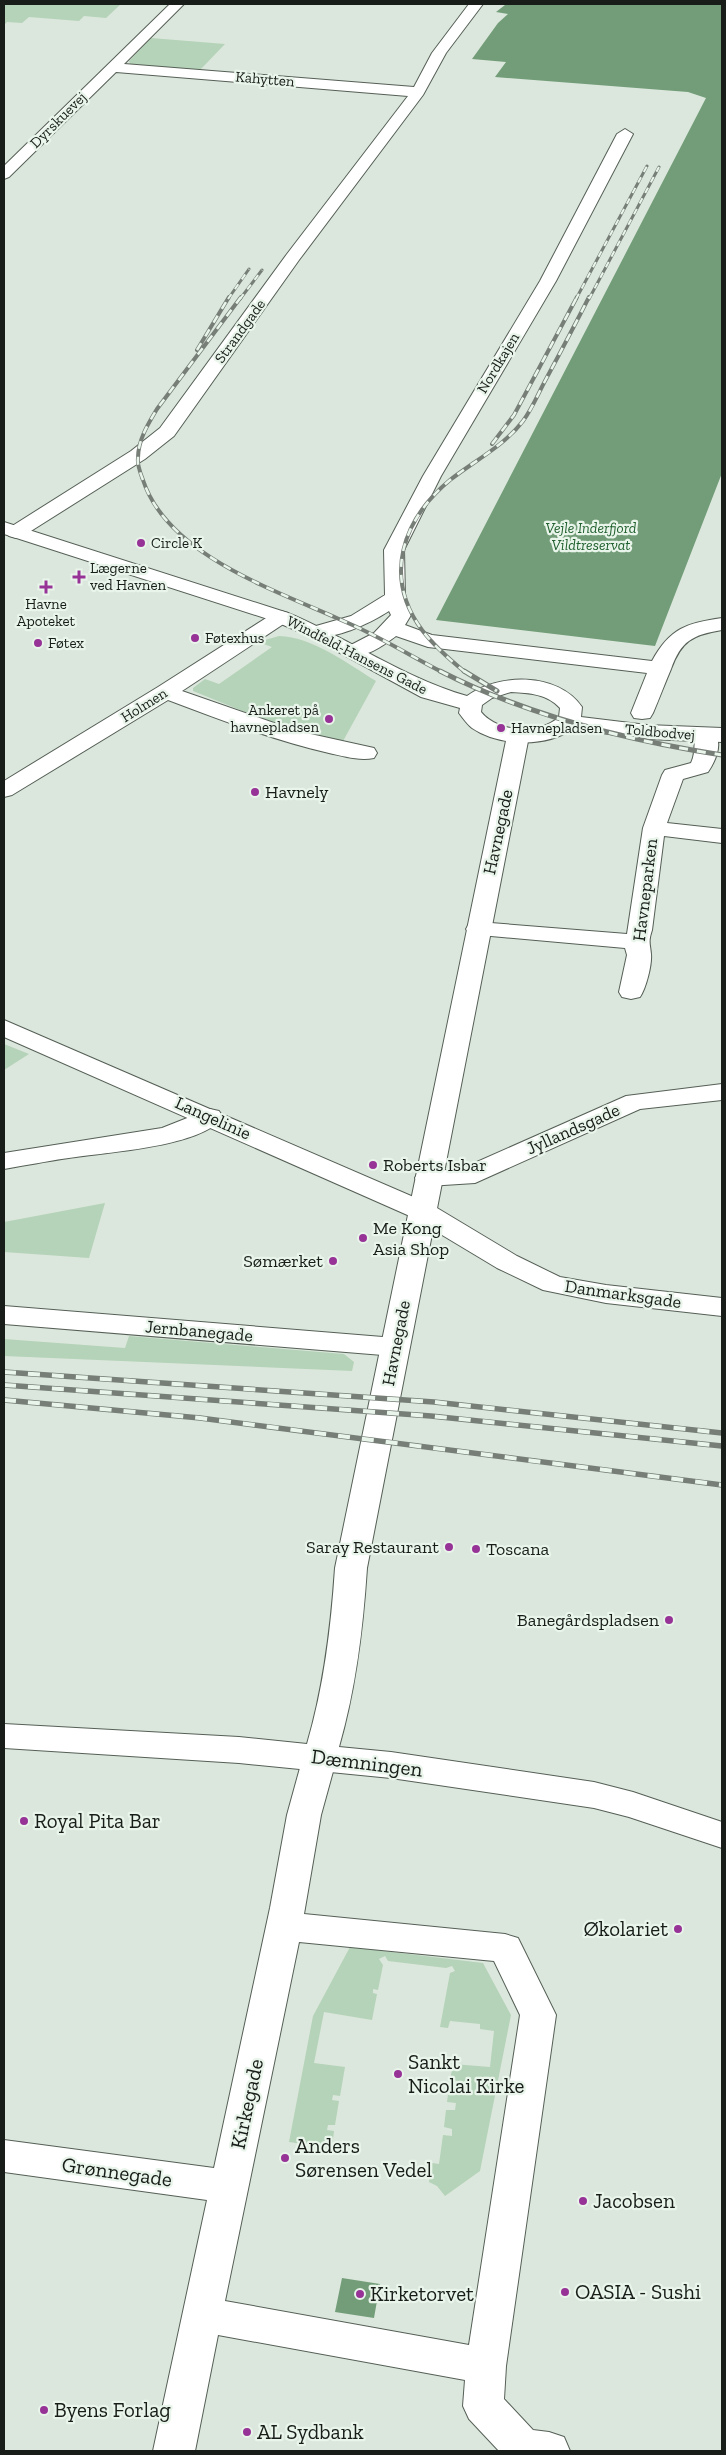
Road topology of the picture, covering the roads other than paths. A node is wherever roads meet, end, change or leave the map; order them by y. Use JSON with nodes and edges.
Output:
{"nodes":[{"id":1,"x":177,"y":4,"type":"edge"},
{"id":2,"x":476,"y":4,"type":"edge"},
{"id":3,"x":113,"y":67,"type":"junction"},
{"id":4,"x":420,"y":89,"type":"junction"},
{"id":5,"x":625,"y":134,"type":"dead end"},
{"id":6,"x":4,"y":174,"type":"edge"},
{"id":7,"x":10,"y":530,"type":"edge"},
{"id":8,"x":395,"y":597,"type":"junction"},
{"id":9,"x":281,"y":617,"type":"junction"},
{"id":10,"x":722,"y":624,"type":"edge"},
{"id":11,"x":394,"y":628,"type":"junction"},
{"id":12,"x":316,"y":632,"type":"junction"},
{"id":13,"x":354,"y":651,"type":"junction"},
{"id":14,"x":660,"y":668,"type":"junction"},
{"id":15,"x":166,"y":692,"type":"junction"},
{"id":16,"x":470,"y":704,"type":"junction"},
{"id":17,"x":642,"y":713,"type":"dead end"},
{"id":18,"x":568,"y":722,"type":"junction"},
{"id":19,"x":714,"y":735,"type":"edge"},
{"id":20,"x":518,"y":736,"type":"junction"},
{"id":21,"x":366,"y":753,"type":"dead end"},
{"id":22,"x":4,"y":790,"type":"edge"},
{"id":23,"x":654,"y":828,"type":"junction"},
{"id":24,"x":722,"y":836,"type":"edge"},
{"id":25,"x":478,"y":929,"type":"junction"},
{"id":26,"x":636,"y":942,"type":"junction"},
{"id":27,"x":631,"y":992,"type":"dead end"},
{"id":28,"x":4,"y":1028,"type":"edge"},
{"id":29,"x":722,"y":1092,"type":"edge"},
{"id":30,"x":210,"y":1117,"type":"junction"},
{"id":31,"x":4,"y":1161,"type":"edge"},
{"id":32,"x":428,"y":1178,"type":"junction"},
{"id":33,"x":422,"y":1211,"type":"junction"},
{"id":34,"x":722,"y":1307,"type":"edge"},
{"id":35,"x":4,"y":1314,"type":"edge"},
{"id":36,"x":395,"y":1347,"type":"junction"},
{"id":37,"x":4,"y":1736,"type":"edge"},
{"id":38,"x":320,"y":1757,"type":"junction"},
{"id":39,"x":722,"y":1835,"type":"edge"},
{"id":40,"x":284,"y":1926,"type":"junction"},
{"id":41,"x":4,"y":2156,"type":"edge"},
{"id":42,"x":230,"y":2187,"type":"junction"},
{"id":43,"x":204,"y":2315,"type":"junction"},
{"id":44,"x":486,"y":2366,"type":"junction"},
{"id":45,"x":174,"y":2451,"type":"edge"},
{"id":46,"x":549,"y":2451,"type":"edge"}],
"edges":[{"from":1,"to":3,"type":"street","name":"Dyrskuevej"},
{"from":2,"to":4,"type":"street","name":"Strandgade"},
{"from":3,"to":4,"type":"street","name":"Kahytten"},
{"from":3,"to":6,"type":"street","name":"Dyrskuevej"},
{"from":4,"to":7,"type":"street","name":"Strandgade"},
{"from":5,"to":8,"type":"street","name":"Nordkajen"},
{"from":7,"to":9,"type":"street","name":"Windfeld-Hansens Gade"},
{"from":8,"to":11,"type":"street","name":"Nordkajen"},
{"from":8,"to":12,"type":"street"},
{"from":9,"to":12,"type":"street","name":"Windfeld-Hansens Gade"},
{"from":9,"to":15,"type":"street","name":"Holmen"},
{"from":10,"to":14,"type":"street"},
{"from":11,"to":13,"type":"street"},
{"from":11,"to":14,"type":"street"},
{"from":12,"to":13,"type":"street","name":"Windfeld-Hansens Gade"},
{"from":13,"to":16,"type":"street","name":"Windfeld-Hansens Gade"},
{"from":14,"to":17,"type":"street"},
{"from":15,"to":21,"type":"street"},
{"from":15,"to":22,"type":"street","name":"Holmen"},
{"from":16,"to":18,"type":"street"},
{"from":16,"to":20,"type":"street"},
{"from":18,"to":19,"type":"street","name":"Toldbodvej"},
{"from":18,"to":20,"type":"street"},
{"from":19,"to":23,"type":"street"},
{"from":20,"to":25,"type":"street","name":"Havnegade"},
{"from":23,"to":24,"type":"street","name":"Havneparken"},
{"from":23,"to":26,"type":"street","name":"Havneparken"},
{"from":25,"to":26,"type":"street"},
{"from":25,"to":32,"type":"street","name":"Havnegade"},
{"from":26,"to":27,"type":"street","name":"Havneparken"},
{"from":28,"to":30,"type":"street","name":"Langelinie"},
{"from":29,"to":32,"type":"street","name":"Jyllandsgade"},
{"from":30,"to":31,"type":"street"},
{"from":30,"to":33,"type":"street","name":"Langelinie"},
{"from":32,"to":33,"type":"street","name":"Havnegade"},
{"from":33,"to":34,"type":"street","name":"Danmarksgade"},
{"from":33,"to":36,"type":"street","name":"Havnegade"},
{"from":35,"to":36,"type":"street","name":"Jernbanegade"},
{"from":36,"to":38,"type":"street","name":"Havnegade"},
{"from":37,"to":38,"type":"street","name":"Dæmningen"},
{"from":38,"to":39,"type":"street","name":"Dæmningen"},
{"from":38,"to":40,"type":"street","name":"Kirkegade"},
{"from":40,"to":42,"type":"street","name":"Kirkegade"},
{"from":40,"to":44,"type":"street"},
{"from":41,"to":42,"type":"street","name":"Grønnegade"},
{"from":42,"to":43,"type":"street","name":"Kirkegade"},
{"from":43,"to":44,"type":"street"},
{"from":43,"to":45,"type":"street","name":"Kirkegade"},
{"from":44,"to":46,"type":"street"}]}
